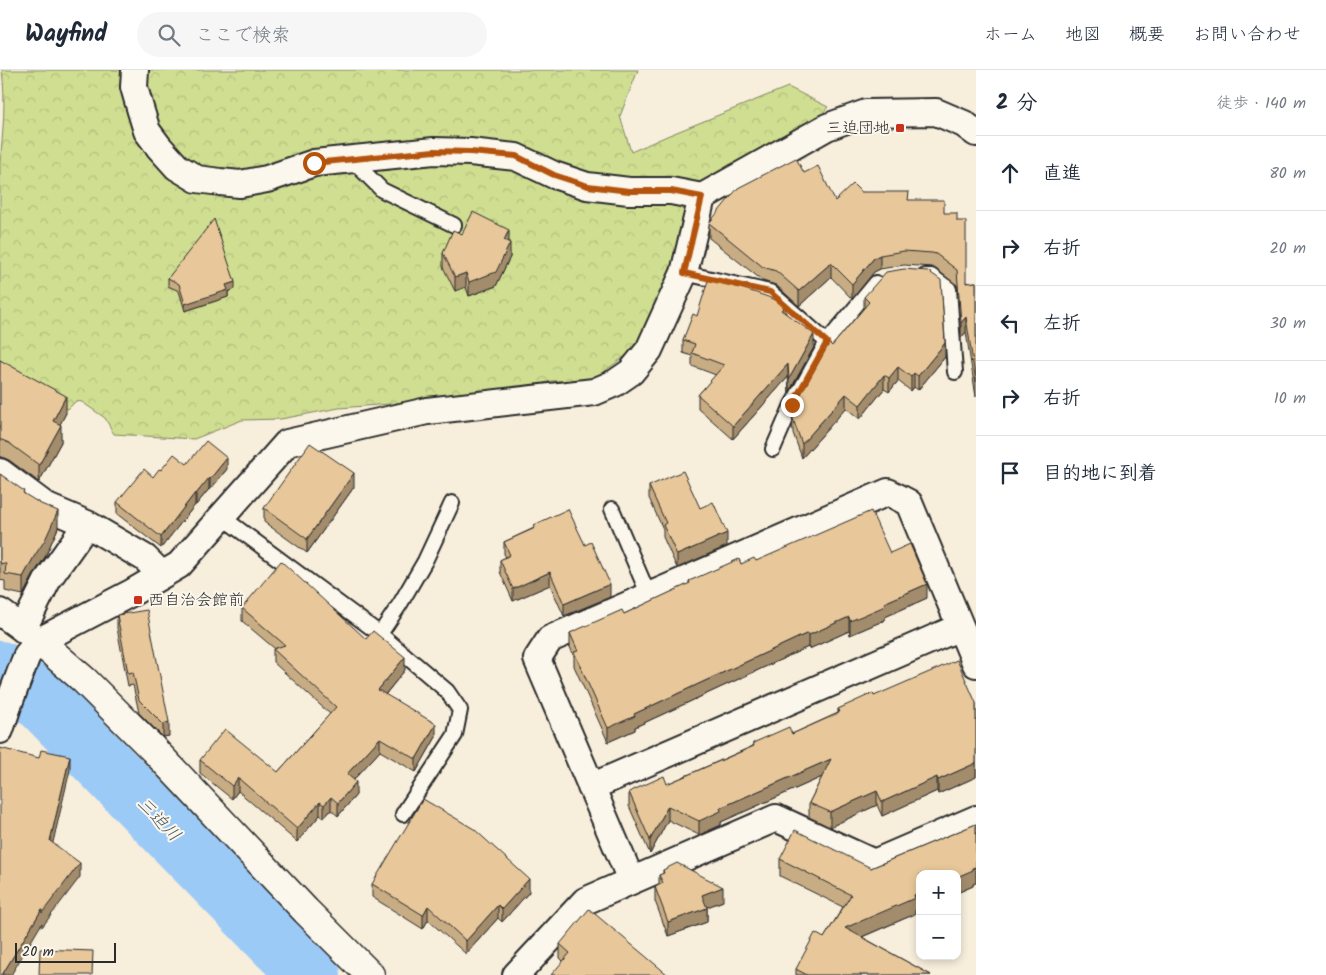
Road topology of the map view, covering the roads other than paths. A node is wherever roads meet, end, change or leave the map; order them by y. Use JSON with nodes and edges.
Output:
{"nodes":[{"id":1,"x":135,"y":70,"type":"edge"},
{"id":2,"x":976,"y":133,"type":"edge"},
{"id":3,"x":354,"y":159,"type":"junction"},
{"id":4,"x":702,"y":197,"type":"junction"},
{"id":5,"x":454,"y":225,"type":"dead end"},
{"id":6,"x":684,"y":273,"type":"junction"},
{"id":7,"x":913,"y":274,"type":"edge"},
{"id":8,"x":889,"y":277,"type":"edge"},
{"id":9,"x":827,"y":342,"type":"junction"},
{"id":10,"x":955,"y":372,"type":"dead end"},
{"id":11,"x":773,"y":449,"type":"dead end"},
{"id":12,"x":0,"y":472,"type":"edge"},
{"id":13,"x":452,"y":503,"type":"dead end"},
{"id":14,"x":612,"y":509,"type":"dead end"},
{"id":15,"x":222,"y":517,"type":"junction"},
{"id":16,"x":87,"y":524,"type":"junction"},
{"id":17,"x":162,"y":575,"type":"junction"},
{"id":18,"x":650,"y":596,"type":"junction"},
{"id":19,"x":0,"y":612,"type":"edge"},
{"id":20,"x":960,"y":627,"type":"junction"},
{"id":21,"x":380,"y":634,"type":"junction"},
{"id":22,"x":30,"y":642,"type":"junction"},
{"id":23,"x":976,"y":664,"type":"edge"},
{"id":24,"x":4,"y":700,"type":"edge"},
{"id":25,"x":0,"y":730,"type":"edge"},
{"id":26,"x":591,"y":787,"type":"junction"},
{"id":27,"x":403,"y":814,"type":"dead end"},
{"id":28,"x":976,"y":819,"type":"edge"},
{"id":29,"x":630,"y":880,"type":"junction"},
{"id":30,"x":370,"y":975,"type":"edge"},
{"id":31,"x":516,"y":975,"type":"edge"}],
"edges":[{"from":1,"to":3,"type":"street"},
{"from":2,"to":4,"type":"street"},
{"from":3,"to":4,"type":"street"},
{"from":3,"to":5,"type":"lane"},
{"from":4,"to":6,"type":"street"},
{"from":6,"to":9,"type":"lane"},
{"from":6,"to":15,"type":"street"},
{"from":7,"to":10,"type":"lane"},
{"from":8,"to":9,"type":"lane"},
{"from":9,"to":11,"type":"lane"},
{"from":12,"to":16,"type":"street"},
{"from":13,"to":21,"type":"lane"},
{"from":14,"to":18,"type":"lane"},
{"from":15,"to":17,"type":"street"},
{"from":15,"to":21,"type":"lane"},
{"from":16,"to":17,"type":"street"},
{"from":16,"to":22,"type":"street"},
{"from":17,"to":22,"type":"street"},
{"from":18,"to":20,"type":"street"},
{"from":18,"to":26,"type":"street"},
{"from":19,"to":22,"type":"street"},
{"from":20,"to":23,"type":"street"},
{"from":20,"to":26,"type":"street"},
{"from":21,"to":27,"type":"lane"},
{"from":22,"to":24,"type":"street"},
{"from":22,"to":30,"type":"street"},
{"from":24,"to":25,"type":"street"},
{"from":26,"to":29,"type":"street"},
{"from":28,"to":29,"type":"street"},
{"from":29,"to":31,"type":"street"}]}
